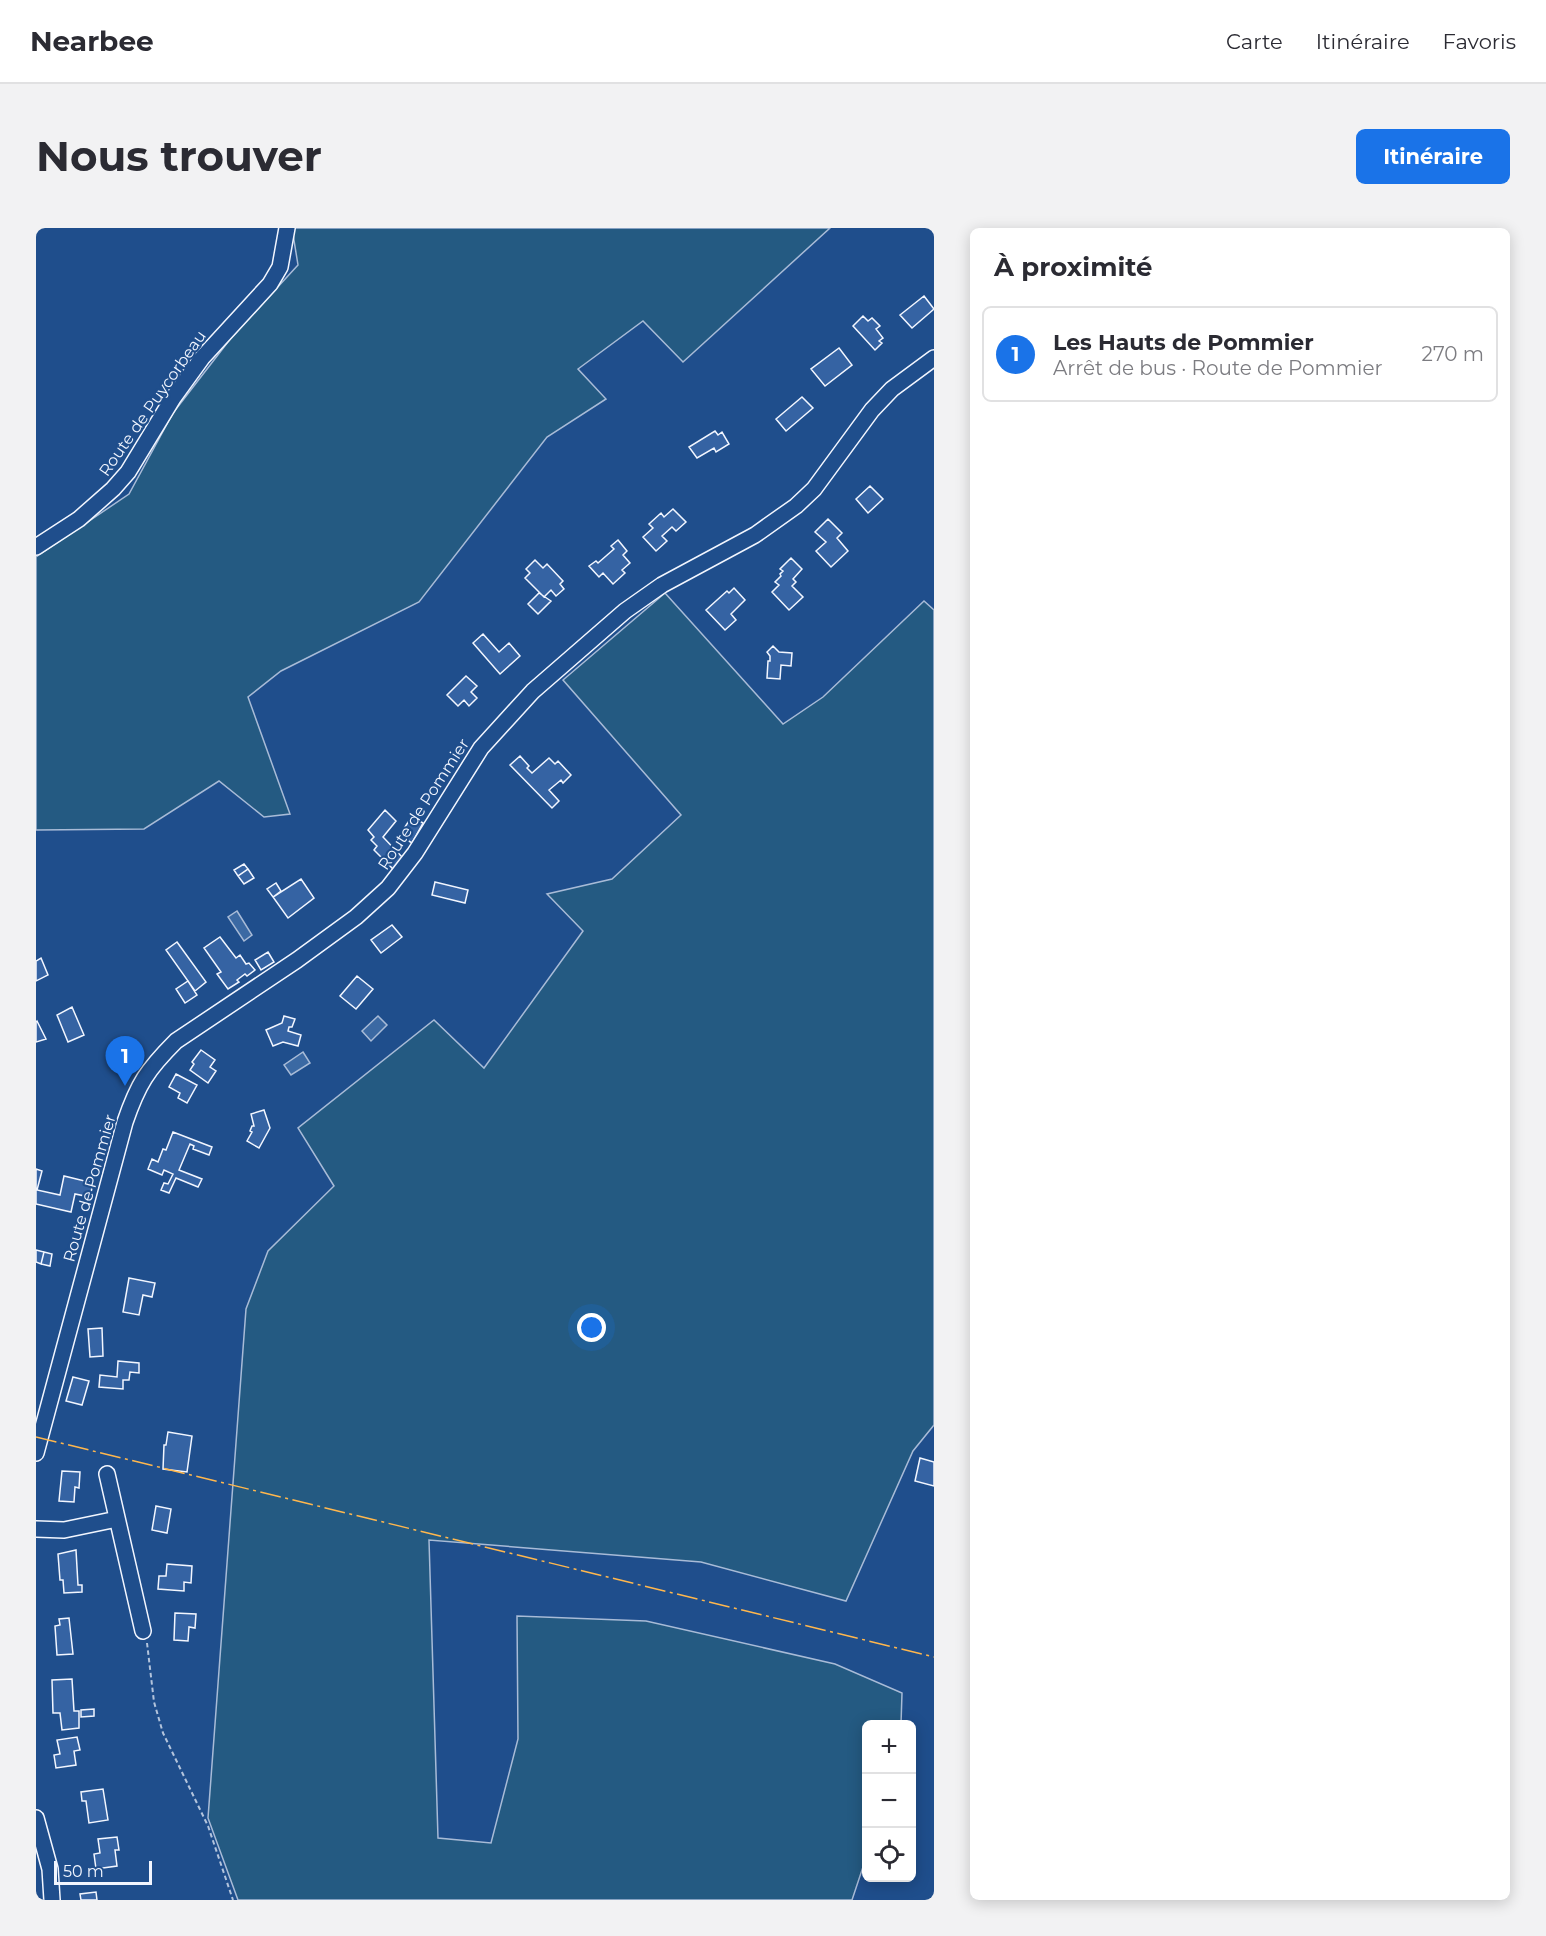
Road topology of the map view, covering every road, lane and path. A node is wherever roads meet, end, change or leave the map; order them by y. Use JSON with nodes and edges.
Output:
{"nodes":[{"id":1,"x":287,"y":228,"type":"edge"},
{"id":2,"x":934,"y":358,"type":"edge"},
{"id":3,"x":36,"y":547,"type":"edge"},
{"id":4,"x":36,"y":1454,"type":"edge"},
{"id":5,"x":107,"y":1474,"type":"dead end"},
{"id":6,"x":117,"y":1519,"type":"junction"},
{"id":7,"x":36,"y":1529,"type":"edge"},
{"id":8,"x":142,"y":1631,"type":"joint"},
{"id":9,"x":36,"y":1818,"type":"edge"},
{"id":10,"x":52,"y":1900,"type":"edge"},
{"id":11,"x":233,"y":1900,"type":"edge"}],
"edges":[{"from":1,"to":3,"type":"street","name":"Route de Puycorbeau"},
{"from":2,"to":4,"type":"street","name":"Route de Pommier"},
{"from":5,"to":6,"type":"street"},
{"from":6,"to":7,"type":"street"},
{"from":6,"to":8,"type":"street"},
{"from":8,"to":11,"type":"path"},
{"from":9,"to":10,"type":"street"}]}
